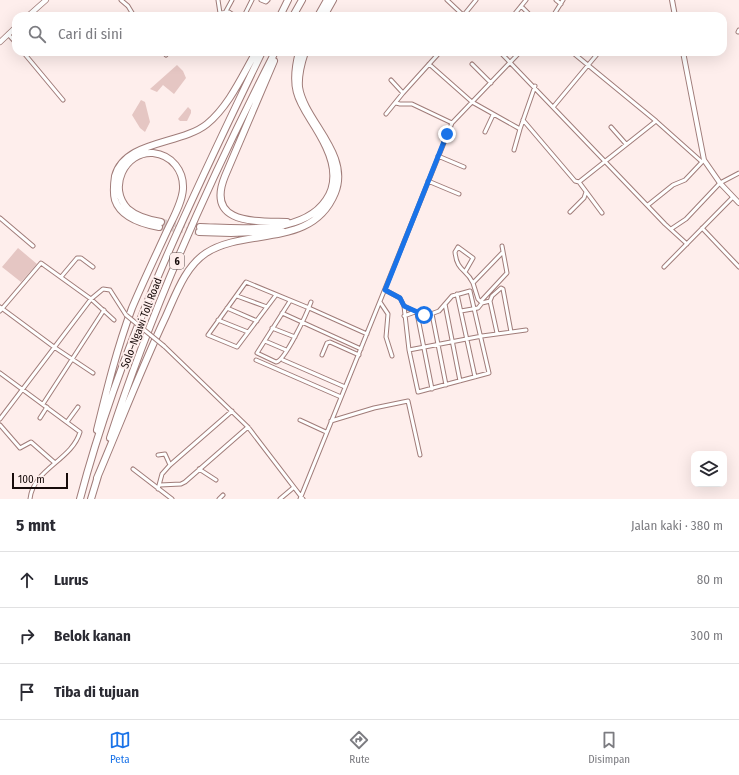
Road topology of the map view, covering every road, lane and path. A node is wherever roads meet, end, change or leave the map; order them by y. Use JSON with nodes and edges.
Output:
{"nodes":[{"id":1,"x":46,"y":0,"type":"edge"},
{"id":2,"x":121,"y":0,"type":"edge"},
{"id":3,"x":218,"y":0,"type":"edge"},
{"id":4,"x":232,"y":0,"type":"edge"},
{"id":5,"x":252,"y":0,"type":"edge"},
{"id":6,"x":261,"y":0,"type":"edge"},
{"id":7,"x":268,"y":0,"type":"edge"},
{"id":8,"x":288,"y":0,"type":"edge"},
{"id":9,"x":302,"y":0,"type":"edge"},
{"id":10,"x":327,"y":0,"type":"edge"},
{"id":11,"x":333,"y":0,"type":"edge"},
{"id":12,"x":447,"y":0,"type":"edge"},
{"id":13,"x":476,"y":0,"type":"edge"},
{"id":14,"x":526,"y":0,"type":"edge"},
{"id":15,"x":556,"y":0,"type":"edge"},
{"id":16,"x":563,"y":0,"type":"edge"},
{"id":17,"x":672,"y":0,"type":"edge"},
{"id":18,"x":561,"y":4,"type":"junction"},
{"id":19,"x":521,"y":6,"type":"junction"},
{"id":20,"x":32,"y":12,"type":"edge"},
{"id":21,"x":132,"y":12,"type":"edge"},
{"id":22,"x":220,"y":12,"type":"edge"},
{"id":23,"x":226,"y":12,"type":"edge"},
{"id":24,"x":246,"y":12,"type":"edge"},
{"id":25,"x":282,"y":12,"type":"edge"},
{"id":26,"x":295,"y":12,"type":"edge"},
{"id":27,"x":320,"y":12,"type":"edge"},
{"id":28,"x":326,"y":12,"type":"edge"},
{"id":29,"x":460,"y":12,"type":"edge"},
{"id":30,"x":467,"y":12,"type":"edge"},
{"id":31,"x":516,"y":12,"type":"edge"},
{"id":32,"x":527,"y":12,"type":"edge"},
{"id":33,"x":556,"y":12,"type":"edge"},
{"id":34,"x":674,"y":12,"type":"edge"},
{"id":35,"x":12,"y":30,"type":"edge"},
{"id":36,"x":8,"y":34,"type":"junction"},
{"id":37,"x":12,"y":38,"type":"edge"},
{"id":38,"x":0,"y":42,"type":"edge"},
{"id":39,"x":26,"y":56,"type":"edge"},
{"id":40,"x":254,"y":56,"type":"edge"},
{"id":41,"x":260,"y":56,"type":"edge"},
{"id":42,"x":274,"y":56,"type":"edge"},
{"id":43,"x":274,"y":56,"type":"edge"},
{"id":44,"x":298,"y":56,"type":"edge"},
{"id":45,"x":304,"y":56,"type":"edge"},
{"id":46,"x":437,"y":56,"type":"edge"},
{"id":47,"x":504,"y":56,"type":"edge"},
{"id":48,"x":516,"y":56,"type":"edge"},
{"id":49,"x":577,"y":56,"type":"edge"},
{"id":50,"x":596,"y":56,"type":"edge"},
{"id":51,"x":684,"y":56,"type":"edge"},
{"id":52,"x":510,"y":62,"type":"junction"},
{"id":53,"x":430,"y":64,"type":"junction"},
{"id":54,"x":472,"y":64,"type":"dead end"},
{"id":55,"x":588,"y":66,"type":"junction"},
{"id":56,"x":391,"y":80,"type":"dead end"},
{"id":57,"x":491,"y":83,"type":"junction"},
{"id":58,"x":535,"y":86,"type":"junction"},
{"id":59,"x":403,"y":93,"type":"junction"},
{"id":60,"x":63,"y":100,"type":"dead end"},
{"id":61,"x":396,"y":102,"type":"junction"},
{"id":62,"x":472,"y":102,"type":"junction"},
{"id":63,"x":554,"y":106,"type":"junction"},
{"id":64,"x":386,"y":114,"type":"dead end"},
{"id":65,"x":493,"y":115,"type":"junction"},
{"id":66,"x":523,"y":120,"type":"junction"},
{"id":67,"x":656,"y":121,"type":"junction"},
{"id":68,"x":452,"y":123,"type":"junction"},
{"id":69,"x":611,"y":127,"type":"dead end"},
{"id":70,"x":520,"y":129,"type":"junction"},
{"id":71,"x":485,"y":132,"type":"dead end"},
{"id":72,"x":626,"y":144,"type":"junction"},
{"id":73,"x":514,"y":150,"type":"dead end"},
{"id":74,"x":438,"y":156,"type":"junction"},
{"id":75,"x":604,"y":160,"type":"junction"},
{"id":76,"x":703,"y":161,"type":"junction"},
{"id":77,"x":464,"y":167,"type":"dead end"},
{"id":78,"x":739,"y":173,"type":"edge"},
{"id":79,"x":428,"y":181,"type":"junction"},
{"id":80,"x":579,"y":182,"type":"junction"},
{"id":81,"x":720,"y":184,"type":"junction"},
{"id":82,"x":586,"y":192,"type":"junction"},
{"id":83,"x":458,"y":194,"type":"dead end"},
{"id":84,"x":733,"y":197,"type":"junction"},
{"id":85,"x":739,"y":203,"type":"edge"},
{"id":86,"x":648,"y":205,"type":"junction"},
{"id":87,"x":570,"y":212,"type":"dead end"},
{"id":88,"x":602,"y":213,"type":"dead end"},
{"id":89,"x":0,"y":218,"type":"edge"},
{"id":90,"x":294,"y":222,"type":"junction"},
{"id":91,"x":702,"y":228,"type":"junction"},
{"id":92,"x":671,"y":229,"type":"junction"},
{"id":93,"x":290,"y":230,"type":"junction"},
{"id":94,"x":687,"y":244,"type":"junction"},
{"id":95,"x":33,"y":246,"type":"dead end"},
{"id":96,"x":502,"y":246,"type":"dead end"},
{"id":97,"x":502,"y":253,"type":"junction"},
{"id":98,"x":93,"y":267,"type":"dead end"},
{"id":99,"x":664,"y":267,"type":"dead end"},
{"id":100,"x":739,"y":267,"type":"edge"},
{"id":101,"x":465,"y":272,"type":"junction"},
{"id":102,"x":61,"y":277,"type":"junction"},
{"id":103,"x":473,"y":284,"type":"junction"},
{"id":104,"x":385,"y":290,"type":"junction"},
{"id":105,"x":457,"y":294,"type":"junction"},
{"id":106,"x":276,"y":295,"type":"junction"},
{"id":107,"x":237,"y":296,"type":"junction"},
{"id":108,"x":91,"y":299,"type":"junction"},
{"id":109,"x":290,"y":301,"type":"junction"},
{"id":110,"x":490,"y":301,"type":"junction"},
{"id":111,"x":310,"y":302,"type":"dead end"},
{"id":112,"x":380,"y":302,"type":"junction"},
{"id":113,"x":481,"y":302,"type":"junction"},
{"id":114,"x":445,"y":304,"type":"junction"},
{"id":115,"x":404,"y":306,"type":"junction"},
{"id":116,"x":227,"y":308,"type":"junction"},
{"id":117,"x":267,"y":308,"type":"junction"},
{"id":118,"x":309,"y":308,"type":"junction"},
{"id":119,"x":475,"y":308,"type":"junction"},
{"id":120,"x":1,"y":309,"type":"edge"},
{"id":121,"x":104,"y":310,"type":"junction"},
{"id":122,"x":461,"y":311,"type":"junction"},
{"id":123,"x":416,"y":312,"type":"junction"},
{"id":124,"x":282,"y":313,"type":"junction"},
{"id":125,"x":432,"y":314,"type":"junction"},
{"id":126,"x":404,"y":316,"type":"junction"},
{"id":127,"x":114,"y":320,"type":"dead end"},
{"id":128,"x":218,"y":320,"type":"junction"},
{"id":129,"x":257,"y":321,"type":"junction"},
{"id":130,"x":302,"y":322,"type":"junction"},
{"id":131,"x":272,"y":328,"type":"junction"},
{"id":132,"x":526,"y":330,"type":"dead end"},
{"id":133,"x":248,"y":332,"type":"junction"},
{"id":134,"x":511,"y":332,"type":"junction"},
{"id":135,"x":497,"y":333,"type":"junction"},
{"id":136,"x":367,"y":334,"type":"junction"},
{"id":137,"x":482,"y":336,"type":"junction"},
{"id":138,"x":295,"y":337,"type":"junction"},
{"id":139,"x":467,"y":339,"type":"junction"},
{"id":140,"x":264,"y":341,"type":"junction"},
{"id":141,"x":452,"y":342,"type":"junction"},
{"id":142,"x":438,"y":345,"type":"junction"},
{"id":143,"x":54,"y":347,"type":"junction"},
{"id":144,"x":424,"y":348,"type":"junction"},
{"id":145,"x":361,"y":349,"type":"junction"},
{"id":146,"x":286,"y":350,"type":"junction"},
{"id":147,"x":409,"y":350,"type":"junction"},
{"id":148,"x":322,"y":355,"type":"dead end"},
{"id":149,"x":358,"y":355,"type":"junction"},
{"id":150,"x":392,"y":356,"type":"dead end"},
{"id":151,"x":73,"y":360,"type":"junction"},
{"id":152,"x":256,"y":360,"type":"dead end"},
{"id":153,"x":283,"y":360,"type":"dead end"},
{"id":154,"x":0,"y":373,"type":"edge"},
{"id":155,"x":93,"y":373,"type":"dead end"},
{"id":156,"x":475,"y":377,"type":"junction"},
{"id":157,"x":460,"y":381,"type":"junction"},
{"id":158,"x":446,"y":385,"type":"junction"},
{"id":159,"x":345,"y":387,"type":"junction"},
{"id":160,"x":432,"y":389,"type":"junction"},
{"id":161,"x":24,"y":390,"type":"junction"},
{"id":162,"x":341,"y":397,"type":"junction"},
{"id":163,"x":43,"y":404,"type":"junction"},
{"id":164,"x":47,"y":407,"type":"junction"},
{"id":165,"x":78,"y":407,"type":"dead end"},
{"id":166,"x":232,"y":411,"type":"junction"},
{"id":167,"x":40,"y":418,"type":"dead end"},
{"id":168,"x":0,"y":419,"type":"edge"},
{"id":169,"x":300,"y":420,"type":"dead end"},
{"id":170,"x":331,"y":420,"type":"junction"},
{"id":171,"x":67,"y":422,"type":"junction"},
{"id":172,"x":0,"y":425,"type":"edge"},
{"id":173,"x":248,"y":427,"type":"junction"},
{"id":174,"x":326,"y":432,"type":"junction"},
{"id":175,"x":92,"y":453,"type":"junction"},
{"id":176,"x":158,"y":455,"type":"dead end"},
{"id":177,"x":420,"y":455,"type":"dead end"},
{"id":178,"x":55,"y":463,"type":"junction"},
{"id":179,"x":170,"y":465,"type":"junction"},
{"id":180,"x":133,"y":469,"type":"dead end"},
{"id":181,"x":199,"y":469,"type":"junction"},
{"id":182,"x":97,"y":478,"type":"junction"},
{"id":183,"x":216,"y":480,"type":"dead end"},
{"id":184,"x":160,"y":485,"type":"junction"},
{"id":185,"x":293,"y":488,"type":"junction"},
{"id":186,"x":158,"y":489,"type":"junction"},
{"id":187,"x":223,"y":495,"type":"dead end"},
{"id":188,"x":301,"y":498,"type":"edge"},
{"id":189,"x":30,"y":499,"type":"edge"},
{"id":190,"x":80,"y":499,"type":"edge"},
{"id":191,"x":91,"y":499,"type":"edge"},
{"id":192,"x":172,"y":499,"type":"edge"},
{"id":193,"x":219,"y":499,"type":"edge"},
{"id":194,"x":280,"y":499,"type":"edge"}],
"edges":[{"from":1,"to":20,"type":"main road"},
{"from":2,"to":21,"type":"street"},
{"from":3,"to":22,"type":"street"},
{"from":4,"to":23,"type":"street"},
{"from":5,"to":24,"type":"street"},
{"from":6,"to":7,"type":"street"},
{"from":8,"to":25,"type":"highway"},
{"from":9,"to":26,"type":"highway"},
{"from":10,"to":27,"type":"highway"},
{"from":11,"to":28,"type":"highway"},
{"from":12,"to":29,"type":"street"},
{"from":13,"to":30,"type":"street"},
{"from":14,"to":19,"type":"street"},
{"from":15,"to":18,"type":"street"},
{"from":16,"to":18,"type":"street"},
{"from":17,"to":34,"type":"street"},
{"from":18,"to":33,"type":"street"},
{"from":19,"to":31,"type":"street"},
{"from":19,"to":32,"type":"street"},
{"from":35,"to":36,"type":"main road"},
{"from":36,"to":37,"type":"street"},
{"from":36,"to":38,"type":"main road"},
{"from":39,"to":60,"type":"street"},
{"from":40,"to":175,"type":"highway"},
{"from":41,"to":175,"type":"highway","name":"Solo–Ngawi Toll Road","number":"6"},
{"from":42,"to":90,"type":"highway"},
{"from":43,"to":182,"type":"highway","name":"Solo–Ngawi Toll Road","number":"6"},
{"from":44,"to":90,"type":"highway"},
{"from":45,"to":93,"type":"highway"},
{"from":46,"to":53,"type":"street"},
{"from":47,"to":52,"type":"street"},
{"from":48,"to":52,"type":"street"},
{"from":49,"to":55,"type":"street"},
{"from":50,"to":55,"type":"street"},
{"from":51,"to":76,"type":"street"},
{"from":52,"to":57,"type":"street"},
{"from":52,"to":58,"type":"street"},
{"from":53,"to":59,"type":"street"},
{"from":53,"to":62,"type":"street"},
{"from":54,"to":57,"type":"street"},
{"from":55,"to":63,"type":"street"},
{"from":55,"to":67,"type":"street"},
{"from":56,"to":59,"type":"street"},
{"from":57,"to":62,"type":"street"},
{"from":58,"to":63,"type":"street"},
{"from":58,"to":66,"type":"street"},
{"from":59,"to":61,"type":"street"},
{"from":61,"to":64,"type":"street"},
{"from":61,"to":68,"type":"street"},
{"from":62,"to":65,"type":"street"},
{"from":62,"to":68,"type":"street"},
{"from":63,"to":75,"type":"street"},
{"from":65,"to":70,"type":"street"},
{"from":65,"to":71,"type":"street"},
{"from":66,"to":70,"type":"street"},
{"from":66,"to":80,"type":"street"},
{"from":67,"to":72,"type":"street"},
{"from":67,"to":76,"type":"street"},
{"from":68,"to":74,"type":"street"},
{"from":69,"to":72,"type":"street"},
{"from":70,"to":73,"type":"street"},
{"from":72,"to":75,"type":"street"},
{"from":74,"to":77,"type":"street"},
{"from":74,"to":79,"type":"street"},
{"from":75,"to":80,"type":"street"},
{"from":75,"to":86,"type":"street"},
{"from":76,"to":81,"type":"street"},
{"from":76,"to":86,"type":"street"},
{"from":78,"to":81,"type":"street"},
{"from":79,"to":83,"type":"street"},
{"from":79,"to":104,"type":"street"},
{"from":80,"to":82,"type":"street"},
{"from":81,"to":84,"type":"street"},
{"from":81,"to":92,"type":"street"},
{"from":82,"to":87,"type":"street"},
{"from":82,"to":88,"type":"street"},
{"from":84,"to":85,"type":"street"},
{"from":84,"to":91,"type":"street"},
{"from":86,"to":92,"type":"street"},
{"from":89,"to":95,"type":"street"},
{"from":90,"to":93,"type":"highway"},
{"from":91,"to":94,"type":"street"},
{"from":91,"to":100,"type":"street"},
{"from":92,"to":94,"type":"street"},
{"from":93,"to":182,"type":"highway"},
{"from":94,"to":99,"type":"street"},
{"from":96,"to":97,"type":"street"},
{"from":97,"to":103,"type":"street"},
{"from":97,"to":113,"type":"street"},
{"from":98,"to":102,"type":"street"},
{"from":101,"to":101,"type":"street"},
{"from":101,"to":103,"type":"street"},
{"from":102,"to":108,"type":"street"},
{"from":102,"to":120,"type":"street"},
{"from":103,"to":113,"type":"street"},
{"from":104,"to":112,"type":"street"},
{"from":104,"to":115,"type":"street"},
{"from":105,"to":114,"type":"street"},
{"from":105,"to":119,"type":"street"},
{"from":105,"to":122,"type":"street"},
{"from":106,"to":107,"type":"street"},
{"from":106,"to":109,"type":"street"},
{"from":106,"to":117,"type":"street"},
{"from":107,"to":116,"type":"street"},
{"from":107,"to":117,"type":"street"},
{"from":108,"to":121,"type":"street"},
{"from":108,"to":143,"type":"street"},
{"from":108,"to":166,"type":"street","bridge":true},
{"from":109,"to":118,"type":"street"},
{"from":109,"to":124,"type":"street"},
{"from":110,"to":113,"type":"street"},
{"from":110,"to":134,"type":"street"},
{"from":110,"to":135,"type":"street"},
{"from":111,"to":118,"type":"street"},
{"from":112,"to":136,"type":"street"},
{"from":112,"to":150,"type":"street"},
{"from":113,"to":119,"type":"street"},
{"from":114,"to":125,"type":"street"},
{"from":114,"to":141,"type":"street"},
{"from":115,"to":123,"type":"street"},
{"from":115,"to":126,"type":"street"},
{"from":116,"to":128,"type":"street"},
{"from":116,"to":129,"type":"street"},
{"from":117,"to":129,"type":"street"},
{"from":118,"to":130,"type":"street"},
{"from":118,"to":136,"type":"street"},
{"from":119,"to":122,"type":"street"},
{"from":119,"to":137,"type":"street"},
{"from":120,"to":143,"type":"street"},
{"from":121,"to":127,"type":"street"},
{"from":121,"to":151,"type":"street"},
{"from":122,"to":139,"type":"street"},
{"from":123,"to":125,"type":"street"},
{"from":123,"to":126,"type":"street"},
{"from":123,"to":144,"type":"street"},
{"from":124,"to":130,"type":"street"},
{"from":124,"to":131,"type":"street"},
{"from":125,"to":142,"type":"street"},
{"from":126,"to":147,"type":"street"},
{"from":128,"to":133,"type":"street"},
{"from":128,"to":133,"type":"street"},
{"from":129,"to":133,"type":"street"},
{"from":130,"to":138,"type":"street"},
{"from":130,"to":145,"type":"street"},
{"from":131,"to":138,"type":"street"},
{"from":131,"to":140,"type":"street"},
{"from":132,"to":134,"type":"street"},
{"from":134,"to":135,"type":"street"},
{"from":135,"to":137,"type":"street"},
{"from":136,"to":145,"type":"street"},
{"from":137,"to":139,"type":"street"},
{"from":137,"to":156,"type":"street"},
{"from":138,"to":146,"type":"street"},
{"from":139,"to":141,"type":"street"},
{"from":139,"to":156,"type":"street"},
{"from":140,"to":146,"type":"street"},
{"from":140,"to":146,"type":"street"},
{"from":141,"to":142,"type":"street"},
{"from":141,"to":157,"type":"street"},
{"from":142,"to":144,"type":"street"},
{"from":142,"to":158,"type":"street"},
{"from":143,"to":151,"type":"street"},
{"from":143,"to":161,"type":"street"},
{"from":144,"to":147,"type":"street"},
{"from":144,"to":160,"type":"street"},
{"from":145,"to":149,"type":"street"},
{"from":147,"to":160,"type":"street"},
{"from":148,"to":149,"type":"street"},
{"from":149,"to":159,"type":"street"},
{"from":151,"to":155,"type":"street"},
{"from":151,"to":163,"type":"street"},
{"from":152,"to":162,"type":"street"},
{"from":153,"to":159,"type":"street"},
{"from":154,"to":161,"type":"street"},
{"from":156,"to":157,"type":"street"},
{"from":157,"to":158,"type":"street"},
{"from":158,"to":160,"type":"street"},
{"from":159,"to":162,"type":"street"},
{"from":161,"to":163,"type":"street"},
{"from":161,"to":168,"type":"street"},
{"from":162,"to":170,"type":"street"},
{"from":163,"to":164,"type":"street"},
{"from":164,"to":167,"type":"street"},
{"from":164,"to":171,"type":"street"},
{"from":165,"to":171,"type":"street"},
{"from":166,"to":173,"type":"street"},
{"from":166,"to":179,"type":"street"},
{"from":169,"to":174,"type":"street"},
{"from":170,"to":174,"type":"street"},
{"from":170,"to":177,"type":"street"},
{"from":171,"to":178,"type":"street"},
{"from":172,"to":178,"type":"street"},
{"from":173,"to":181,"type":"street"},
{"from":173,"to":185,"type":"street"},
{"from":174,"to":188,"type":"street"},
{"from":175,"to":190,"type":"highway","name":"Solo–Ngawi Toll Road","number":"6"},
{"from":176,"to":179,"type":"street"},
{"from":178,"to":189,"type":"street"},
{"from":179,"to":184,"type":"street"},
{"from":180,"to":186,"type":"street"},
{"from":181,"to":183,"type":"street"},
{"from":181,"to":184,"type":"street"},
{"from":182,"to":191,"type":"highway","name":"Solo–Ngawi Toll Road","number":"6"},
{"from":184,"to":186,"type":"street"},
{"from":185,"to":188,"type":"street"},
{"from":185,"to":194,"type":"street"},
{"from":186,"to":192,"type":"street"},
{"from":187,"to":193,"type":"street"}]}
